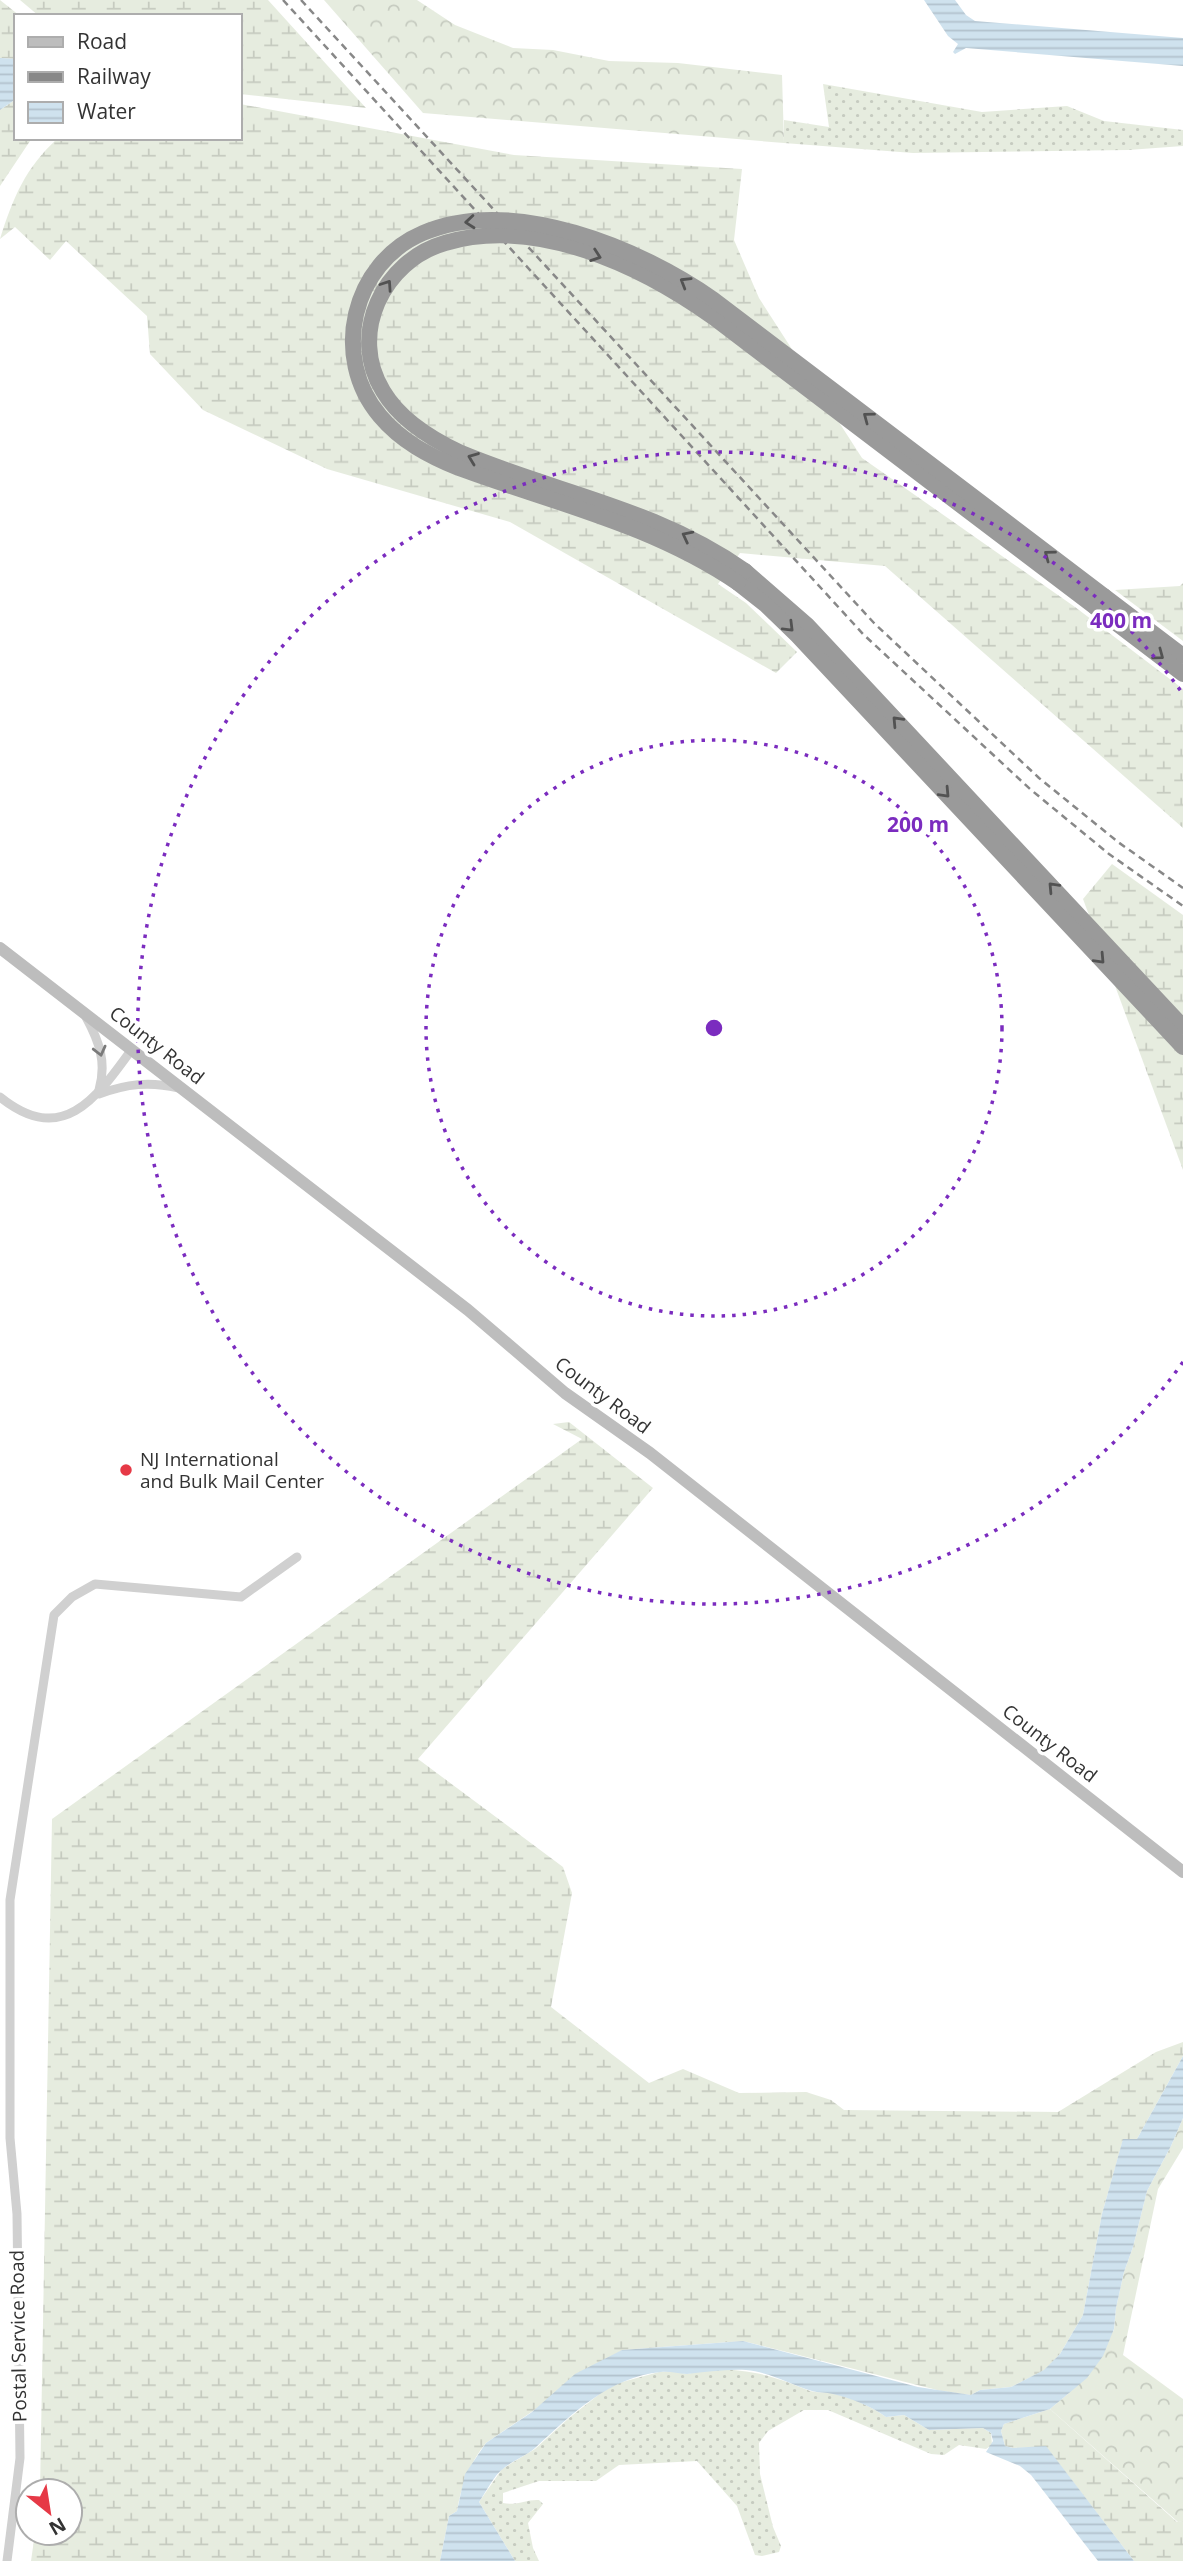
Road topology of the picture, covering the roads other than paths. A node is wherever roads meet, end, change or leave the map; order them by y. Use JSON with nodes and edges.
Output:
{"nodes":[{"id":1,"x":741,"y":577,"type":"junction"},
{"id":2,"x":1100,"y":602,"type":"junction"},
{"id":3,"x":1183,"y":656,"type":"edge"},
{"id":4,"x":1183,"y":674,"type":"edge"},
{"id":5,"x":0,"y":948,"type":"edge"},
{"id":6,"x":82,"y":1010,"type":"junction"},
{"id":7,"x":1183,"y":1027,"type":"edge"},
{"id":8,"x":1183,"y":1047,"type":"edge"},
{"id":9,"x":132,"y":1049,"type":"junction"},
{"id":10,"x":183,"y":1089,"type":"junction"},
{"id":11,"x":98,"y":1095,"type":"junction"},
{"id":12,"x":0,"y":1097,"type":"edge"},
{"id":13,"x":297,"y":1557,"type":"dead end"},
{"id":14,"x":1183,"y":1872,"type":"edge"},
{"id":15,"x":7,"y":2561,"type":"edge"}],
"edges":[{"from":1,"to":2,"type":"highway","bridge":true},
{"from":7,"to":1,"type":"highway","one_way":true},
{"from":1,"to":8,"type":"highway","one_way":true},
{"from":2,"to":3,"type":"highway"},
{"from":2,"to":4,"type":"highway","one_way":true},
{"from":5,"to":6,"type":"main road","name":"County Road"},
{"from":6,"to":9,"type":"main road","name":"County Road"},
{"from":6,"to":11,"type":"street","one_way":true},
{"from":9,"to":10,"type":"main road","name":"County Road"},
{"from":9,"to":11,"type":"street"},
{"from":10,"to":11,"type":"street"},
{"from":10,"to":14,"type":"main road","name":"County Road"},
{"from":11,"to":12,"type":"street"},
{"from":13,"to":15,"type":"street","name":"Postal Service Road"}]}
